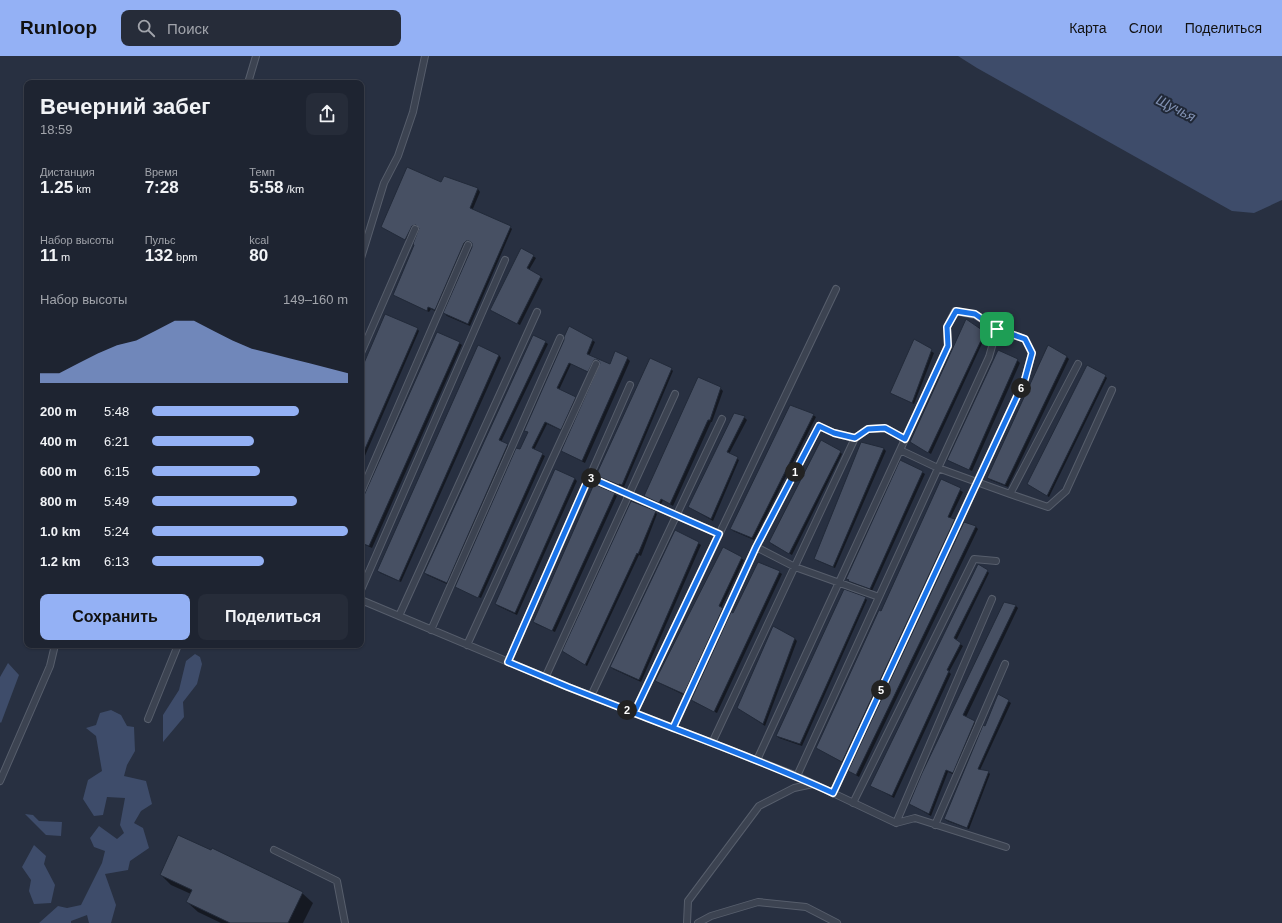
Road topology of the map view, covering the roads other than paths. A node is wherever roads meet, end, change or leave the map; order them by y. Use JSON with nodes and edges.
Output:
{"nodes":[{"id":1,"x":256,"y":56,"type":"edge"},
{"id":2,"x":425,"y":56,"type":"edge"},
{"id":3,"x":249,"y":80,"type":"edge"},
{"id":4,"x":415,"y":229,"type":"dead end"},
{"id":5,"x":468,"y":245,"type":"dead end"},
{"id":6,"x":364,"y":248,"type":"edge"},
{"id":7,"x":505,"y":260,"type":"dead end"},
{"id":8,"x":836,"y":289,"type":"dead end"},
{"id":9,"x":537,"y":312,"type":"dead end"},
{"id":10,"x":997,"y":329,"type":"junction"},
{"id":11,"x":560,"y":338,"type":"dead end"},
{"id":12,"x":364,"y":346,"type":"edge"},
{"id":13,"x":596,"y":364,"type":"dead end"},
{"id":14,"x":1078,"y":364,"type":"dead end"},
{"id":15,"x":630,"y":385,"type":"dead end"},
{"id":16,"x":1112,"y":390,"type":"dead end"},
{"id":17,"x":675,"y":394,"type":"dead end"},
{"id":18,"x":722,"y":419,"type":"dead end"},
{"id":19,"x":855,"y":438,"type":"junction"},
{"id":20,"x":905,"y":439,"type":"junction"},
{"id":21,"x":900,"y":450,"type":"junction"},
{"id":22,"x":938,"y":468,"type":"junction"},
{"id":23,"x":589,"y":477,"type":"junction"},
{"id":24,"x":977,"y":482,"type":"junction"},
{"id":25,"x":364,"y":485,"type":"edge"},
{"id":26,"x":629,"y":494,"type":"junction"},
{"id":27,"x":1010,"y":494,"type":"junction"},
{"id":28,"x":676,"y":515,"type":"junction"},
{"id":29,"x":719,"y":534,"type":"junction"},
{"id":30,"x":756,"y":547,"type":"junction"},
{"id":31,"x":996,"y":561,"type":"dead end"},
{"id":32,"x":795,"y":567,"type":"junction"},
{"id":33,"x":364,"y":583,"type":"edge"},
{"id":34,"x":839,"y":583,"type":"junction"},
{"id":35,"x":878,"y":597,"type":"junction"},
{"id":36,"x":992,"y":599,"type":"dead end"},
{"id":37,"x":364,"y":601,"type":"edge"},
{"id":38,"x":399,"y":616,"type":"junction"},
{"id":39,"x":432,"y":630,"type":"junction"},
{"id":40,"x":467,"y":645,"type":"junction"},
{"id":41,"x":54,"y":648,"type":"edge"},
{"id":42,"x":177,"y":648,"type":"edge"},
{"id":43,"x":508,"y":662,"type":"junction"},
{"id":44,"x":1005,"y":664,"type":"dead end"},
{"id":45,"x":545,"y":678,"type":"junction"},
{"id":46,"x":591,"y":696,"type":"junction"},
{"id":47,"x":634,"y":713,"type":"junction"},
{"id":48,"x":148,"y":719,"type":"dead end"},
{"id":49,"x":673,"y":728,"type":"junction"},
{"id":50,"x":712,"y":743,"type":"junction"},
{"id":51,"x":757,"y":760,"type":"junction"},
{"id":52,"x":797,"y":776,"type":"junction"},
{"id":53,"x":0,"y":781,"type":"edge"},
{"id":54,"x":813,"y":784,"type":"junction"},
{"id":55,"x":833,"y":793,"type":"junction"},
{"id":56,"x":853,"y":803,"type":"junction"},
{"id":57,"x":896,"y":823,"type":"junction"},
{"id":58,"x":935,"y":825,"type":"junction"},
{"id":59,"x":1006,"y":847,"type":"dead end"},
{"id":60,"x":274,"y":850,"type":"dead end"},
{"id":61,"x":345,"y":923,"type":"edge"},
{"id":62,"x":688,"y":923,"type":"edge"},
{"id":63,"x":698,"y":923,"type":"edge"},
{"id":64,"x":837,"y":923,"type":"edge"}],
"edges":[{"from":1,"to":3,"type":"lane"},
{"from":2,"to":6,"type":"lane"},
{"from":4,"to":12,"type":"lane"},
{"from":5,"to":25,"type":"lane"},
{"from":7,"to":33,"type":"lane"},
{"from":8,"to":29,"type":"lane"},
{"from":9,"to":38,"type":"lane"},
{"from":10,"to":20,"type":"lane"},
{"from":10,"to":22,"type":"lane"},
{"from":10,"to":24,"type":"lane"},
{"from":11,"to":39,"type":"lane"},
{"from":13,"to":40,"type":"lane"},
{"from":14,"to":27,"type":"lane"},
{"from":15,"to":23,"type":"lane"},
{"from":16,"to":27,"type":"lane"},
{"from":17,"to":26,"type":"lane"},
{"from":18,"to":28,"type":"lane"},
{"from":19,"to":20,"type":"lane"},
{"from":19,"to":30,"type":"lane"},
{"from":19,"to":32,"type":"lane"},
{"from":20,"to":21,"type":"lane"},
{"from":21,"to":22,"type":"lane"},
{"from":21,"to":34,"type":"lane"},
{"from":22,"to":24,"type":"lane"},
{"from":22,"to":35,"type":"lane"},
{"from":23,"to":26,"type":"lane"},
{"from":23,"to":43,"type":"lane"},
{"from":24,"to":27,"type":"lane"},
{"from":24,"to":55,"type":"lane"},
{"from":26,"to":28,"type":"lane"},
{"from":26,"to":45,"type":"lane"},
{"from":28,"to":29,"type":"lane"},
{"from":28,"to":46,"type":"lane"},
{"from":29,"to":47,"type":"lane"},
{"from":30,"to":32,"type":"lane"},
{"from":30,"to":49,"type":"lane"},
{"from":31,"to":56,"type":"lane"},
{"from":32,"to":34,"type":"lane"},
{"from":32,"to":50,"type":"lane"},
{"from":34,"to":35,"type":"lane"},
{"from":34,"to":51,"type":"lane"},
{"from":35,"to":52,"type":"lane"},
{"from":36,"to":57,"type":"lane"},
{"from":37,"to":38,"type":"lane"},
{"from":38,"to":39,"type":"lane"},
{"from":39,"to":40,"type":"lane"},
{"from":40,"to":43,"type":"lane"},
{"from":41,"to":53,"type":"lane"},
{"from":42,"to":48,"type":"lane"},
{"from":43,"to":45,"type":"lane"},
{"from":44,"to":58,"type":"lane"},
{"from":45,"to":46,"type":"lane"},
{"from":46,"to":47,"type":"lane"},
{"from":47,"to":49,"type":"lane"},
{"from":49,"to":50,"type":"lane"},
{"from":50,"to":51,"type":"lane"},
{"from":51,"to":52,"type":"lane"},
{"from":52,"to":54,"type":"lane"},
{"from":54,"to":55,"type":"lane"},
{"from":54,"to":62,"type":"lane"},
{"from":55,"to":56,"type":"lane"},
{"from":56,"to":57,"type":"lane"},
{"from":57,"to":58,"type":"lane"},
{"from":58,"to":59,"type":"lane"},
{"from":60,"to":61,"type":"lane"},
{"from":63,"to":64,"type":"lane"}]}
